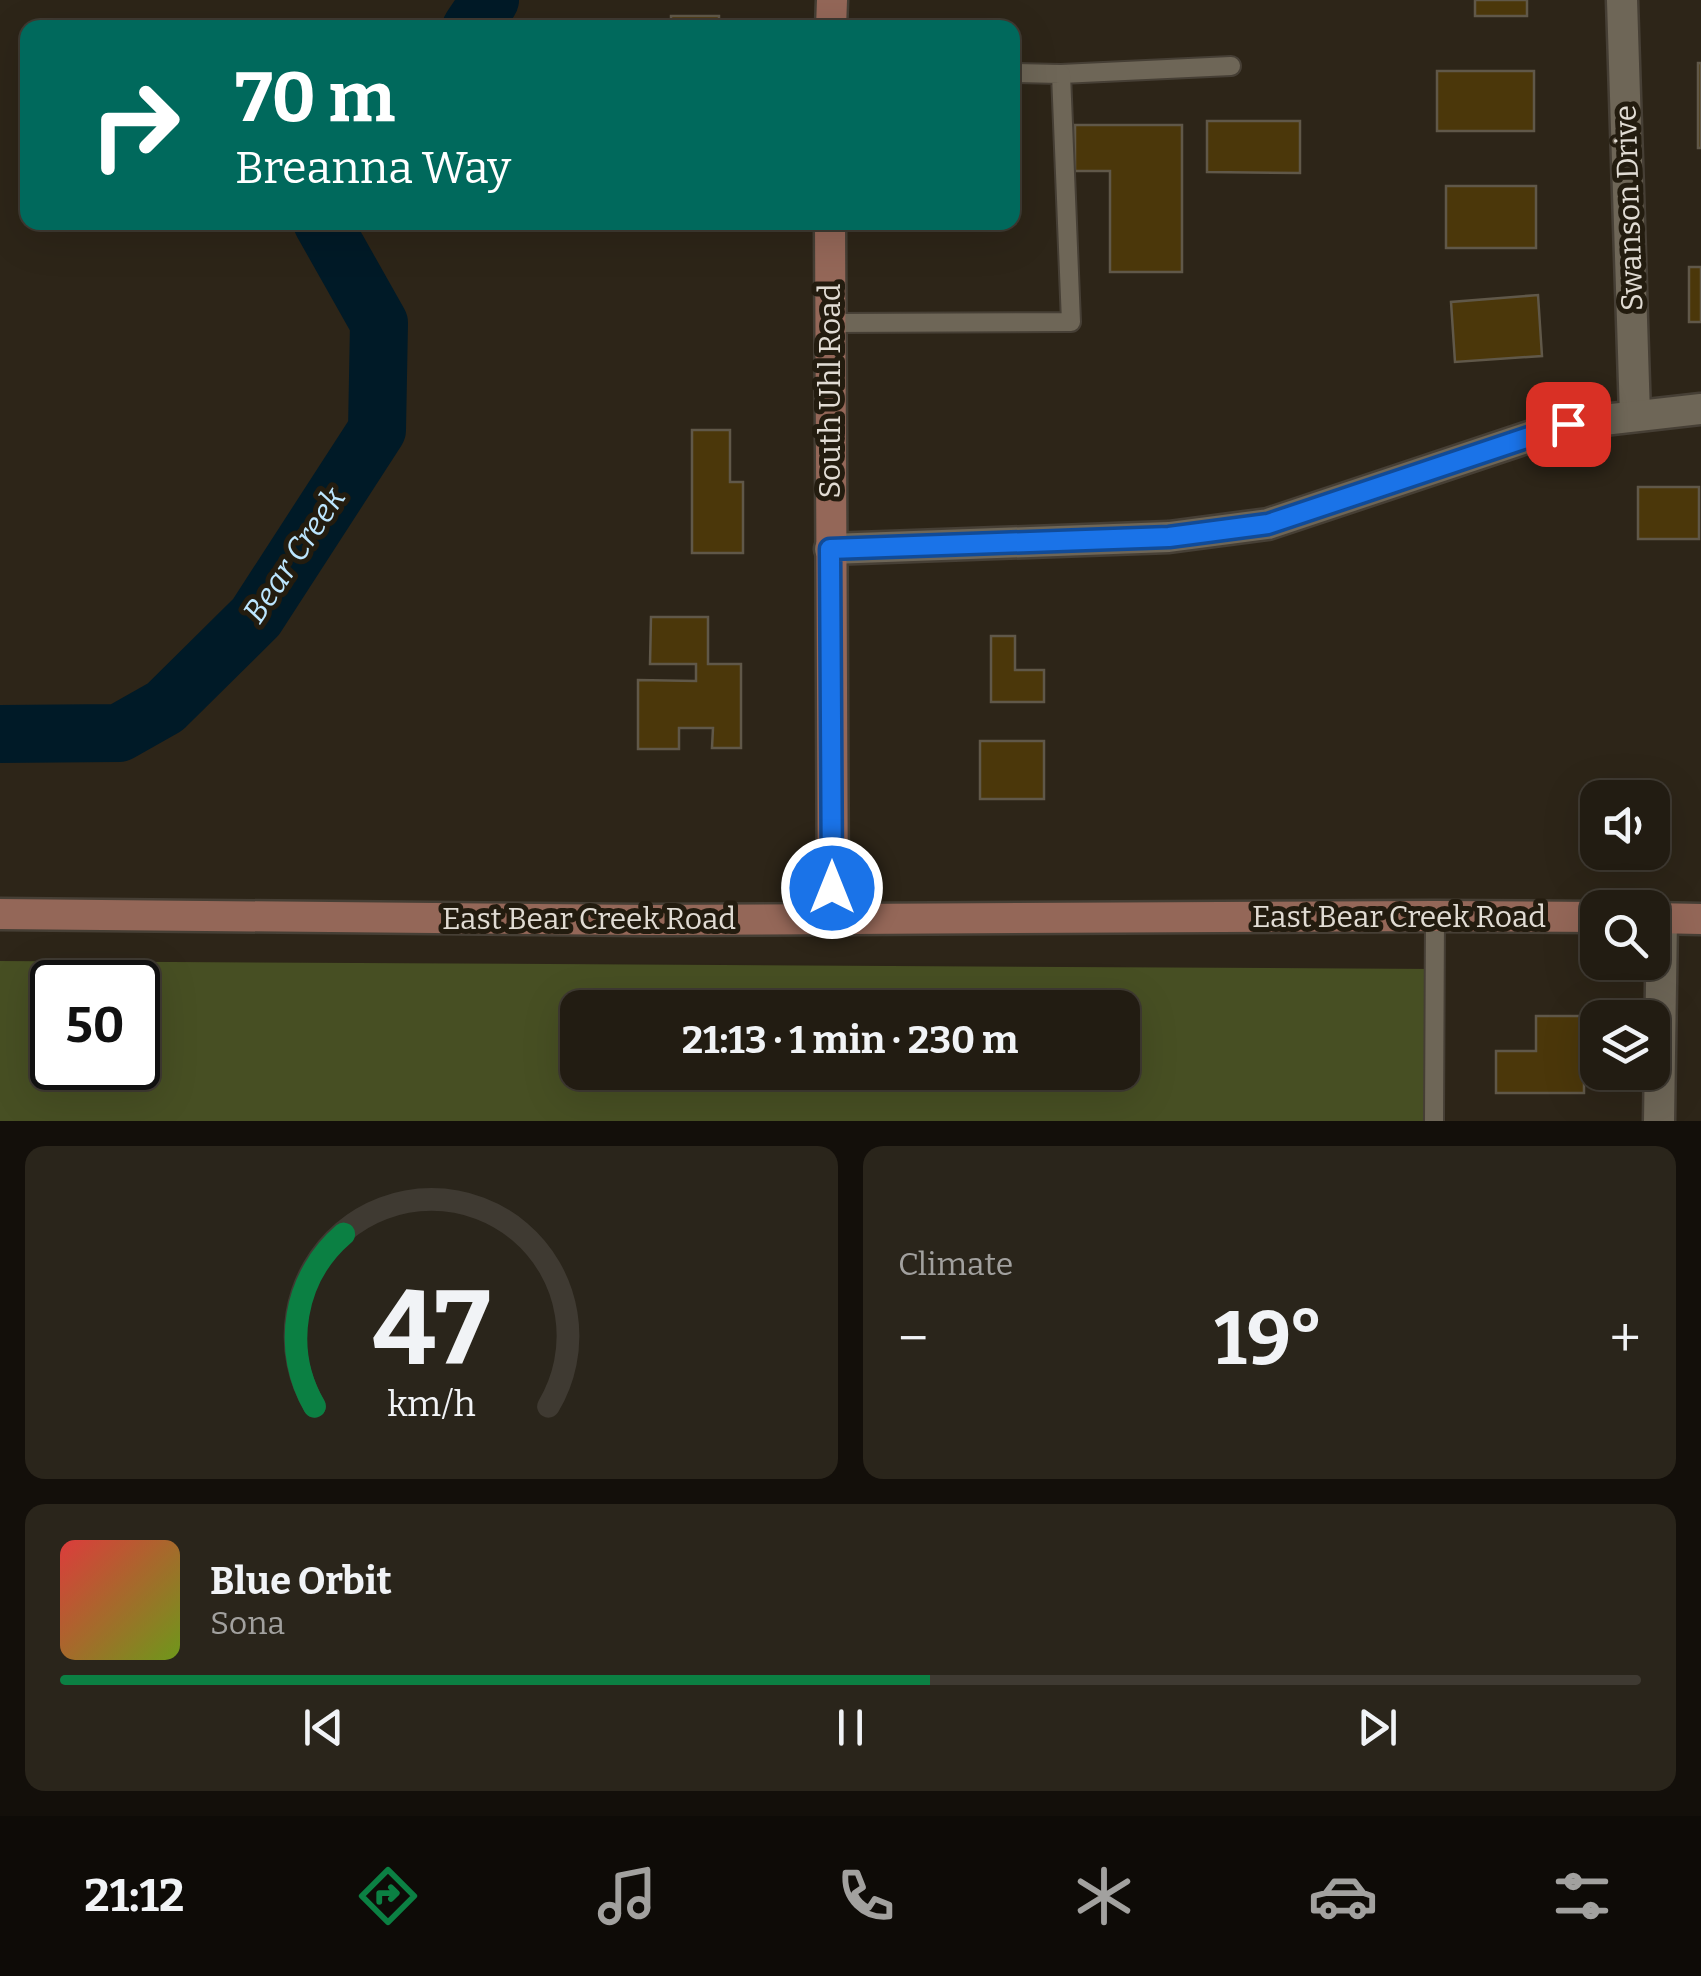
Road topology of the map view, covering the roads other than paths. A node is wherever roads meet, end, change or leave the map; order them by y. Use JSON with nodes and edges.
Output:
{"nodes":[{"id":1,"x":1622,"y":0,"type":"edge"},
{"id":2,"x":1231,"y":66,"type":"dead end"},
{"id":3,"x":1020,"y":74,"type":"edge"},
{"id":4,"x":1061,"y":74,"type":"junction"},
{"id":5,"x":830,"y":230,"type":"edge"},
{"id":6,"x":829,"y":324,"type":"junction"},
{"id":7,"x":1701,"y":408,"type":"edge"},
{"id":8,"x":1635,"y":416,"type":"junction"},
{"id":9,"x":830,"y":549,"type":"junction"},
{"id":10,"x":0,"y":914,"type":"edge"},
{"id":11,"x":1435,"y":916,"type":"junction"},
{"id":12,"x":1580,"y":918,"type":"edge"},
{"id":13,"x":1670,"y":918,"type":"edge"},
{"id":14,"x":1701,"y":918,"type":"edge"},
{"id":15,"x":832,"y":919,"type":"junction"},
{"id":16,"x":1658,"y":980,"type":"edge"},
{"id":17,"x":1434,"y":1121,"type":"edge"},
{"id":18,"x":1660,"y":1121,"type":"edge"}],
"edges":[{"from":1,"to":8,"type":"street","name":"Swanson Drive"},
{"from":2,"to":4,"type":"lane"},
{"from":3,"to":4,"type":"lane"},
{"from":4,"to":6,"type":"lane"},
{"from":5,"to":6,"type":"main road","name":"South Uhl Road"},
{"from":6,"to":9,"type":"main road","name":"South Uhl Road"},
{"from":7,"to":8,"type":"street"},
{"from":8,"to":9,"type":"street"},
{"from":9,"to":15,"type":"main road","name":"South Uhl Road"},
{"from":10,"to":15,"type":"main road","name":"East Bear Creek Road"},
{"from":11,"to":12,"type":"main road","name":"East Bear Creek Road"},
{"from":11,"to":15,"type":"main road","name":"East Bear Creek Road"},
{"from":11,"to":17,"type":"lane"},
{"from":13,"to":14,"type":"main road"},
{"from":16,"to":18,"type":"street"}]}
